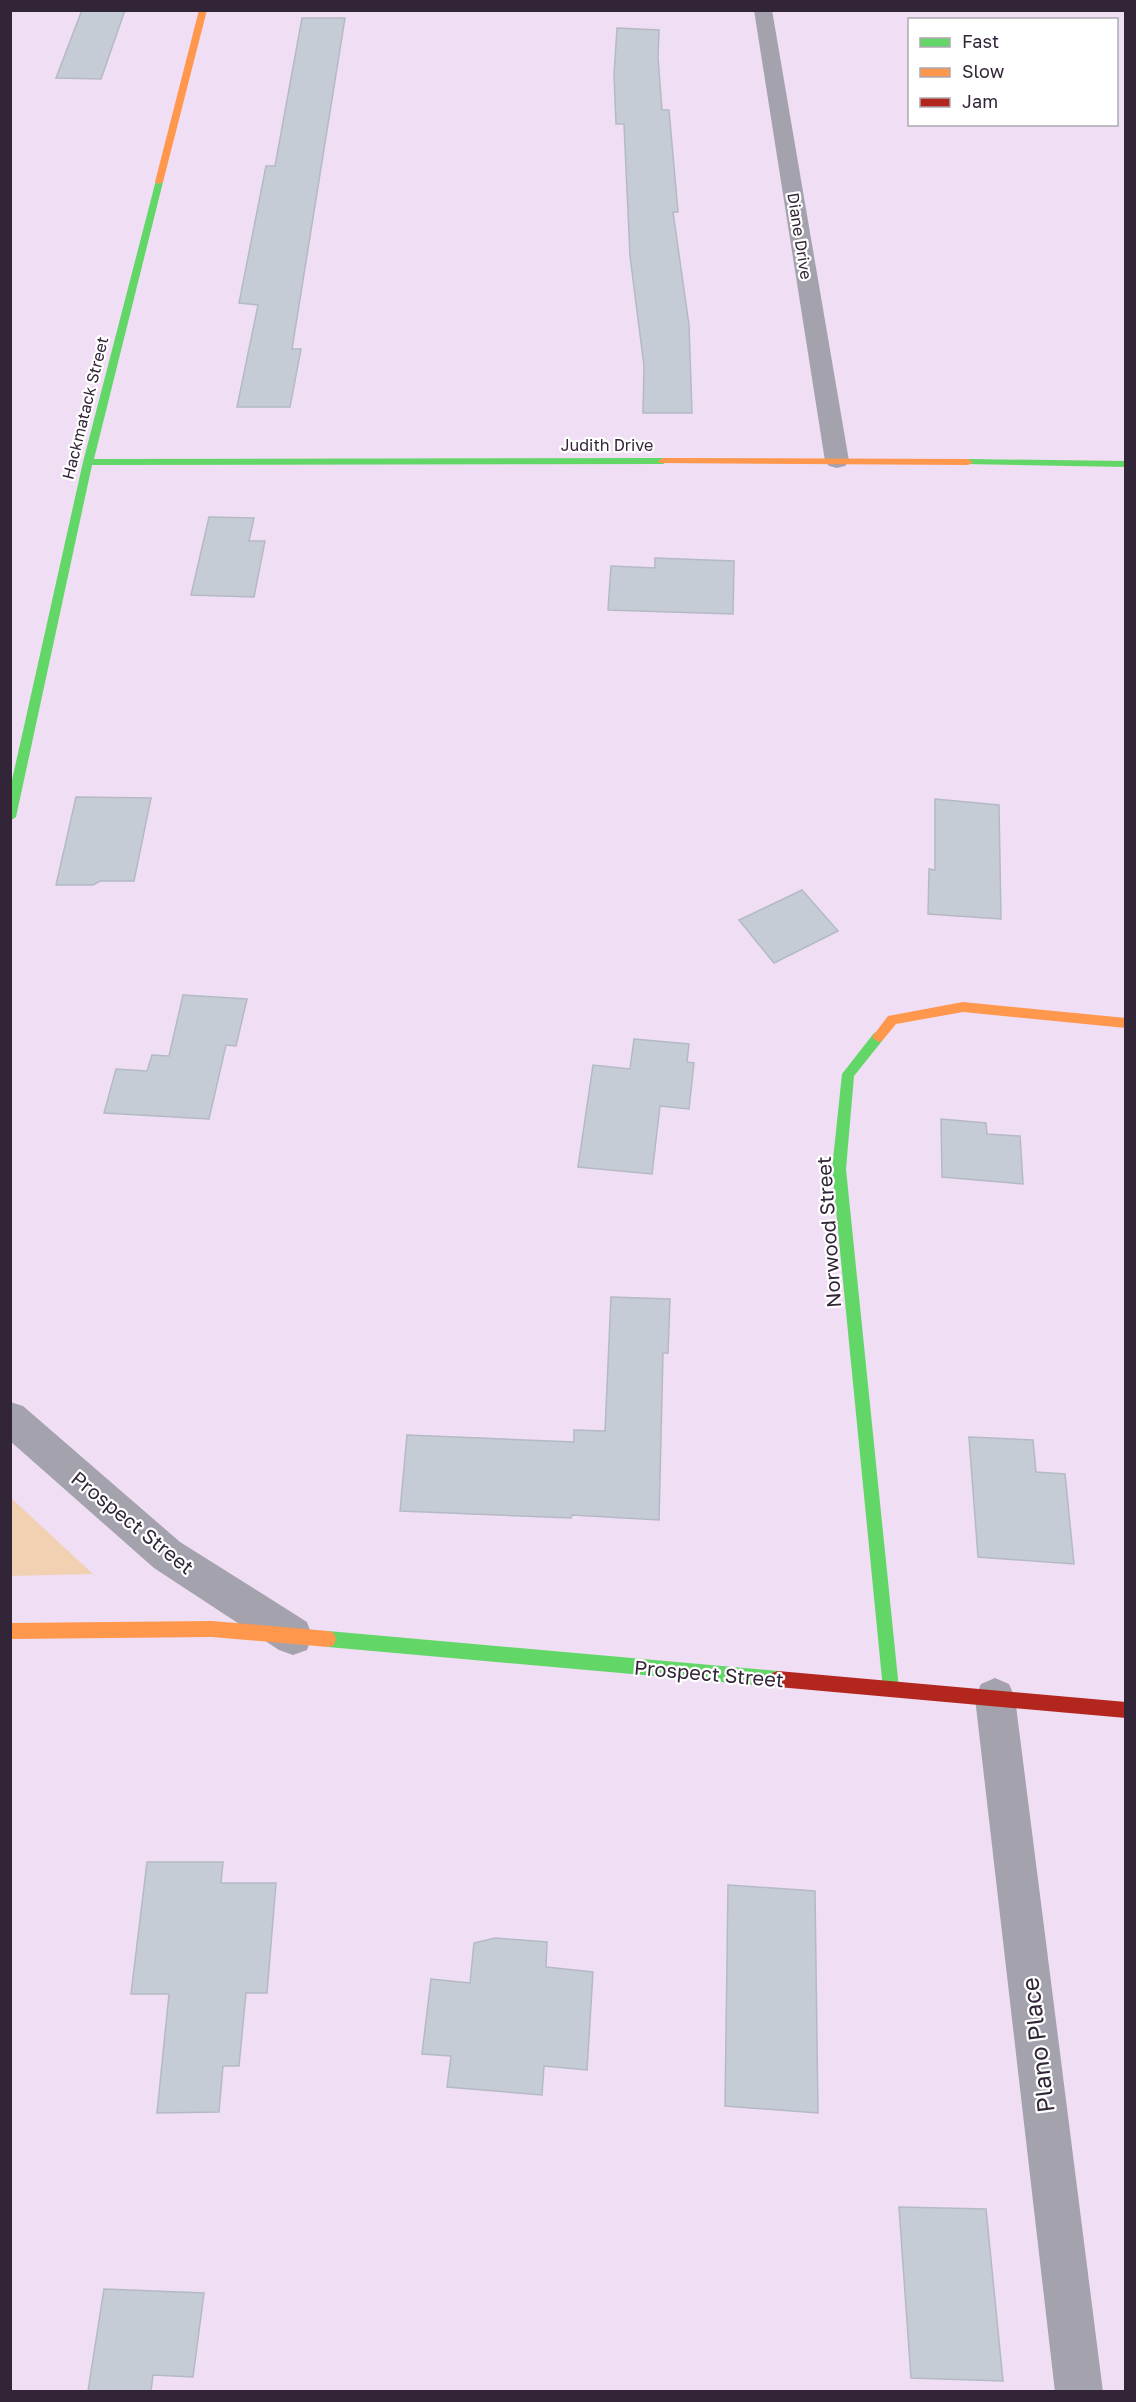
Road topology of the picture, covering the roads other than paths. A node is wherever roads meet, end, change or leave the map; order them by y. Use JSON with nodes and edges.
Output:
{"nodes":[{"id":1,"x":203,"y":10,"type":"edge"},
{"id":2,"x":763,"y":10,"type":"edge"},
{"id":3,"x":837,"y":461,"type":"junction"},
{"id":4,"x":88,"y":462,"type":"junction"},
{"id":5,"x":1125,"y":464,"type":"edge"},
{"id":6,"x":10,"y":817,"type":"edge"},
{"id":7,"x":1125,"y":1023,"type":"edge"},
{"id":8,"x":10,"y":1418,"type":"edge"},
{"id":9,"x":10,"y":1631,"type":"edge"},
{"id":10,"x":293,"y":1636,"type":"junction"},
{"id":11,"x":891,"y":1689,"type":"junction"},
{"id":12,"x":995,"y":1698,"type":"junction"},
{"id":13,"x":1125,"y":1710,"type":"edge"},
{"id":14,"x":1079,"y":2391,"type":"edge"}],
"edges":[{"from":1,"to":4,"type":"street","name":"Hackmatack Street"},
{"from":2,"to":3,"type":"street","name":"Diane Drive"},
{"from":3,"to":4,"type":"street","name":"Judith Drive"},
{"from":3,"to":5,"type":"street","name":"Judith Drive"},
{"from":4,"to":6,"type":"street","name":"Hackmatack Street"},
{"from":7,"to":11,"type":"street","name":"Norwood Street"},
{"from":8,"to":10,"type":"street","name":"Prospect Street"},
{"from":9,"to":10,"type":"street","name":"Prospect Street"},
{"from":10,"to":11,"type":"street","name":"Prospect Street"},
{"from":11,"to":12,"type":"street","name":"Prospect Street"},
{"from":12,"to":13,"type":"street","name":"Prospect Street"},
{"from":12,"to":14,"type":"street","name":"Plano Place"}]}
